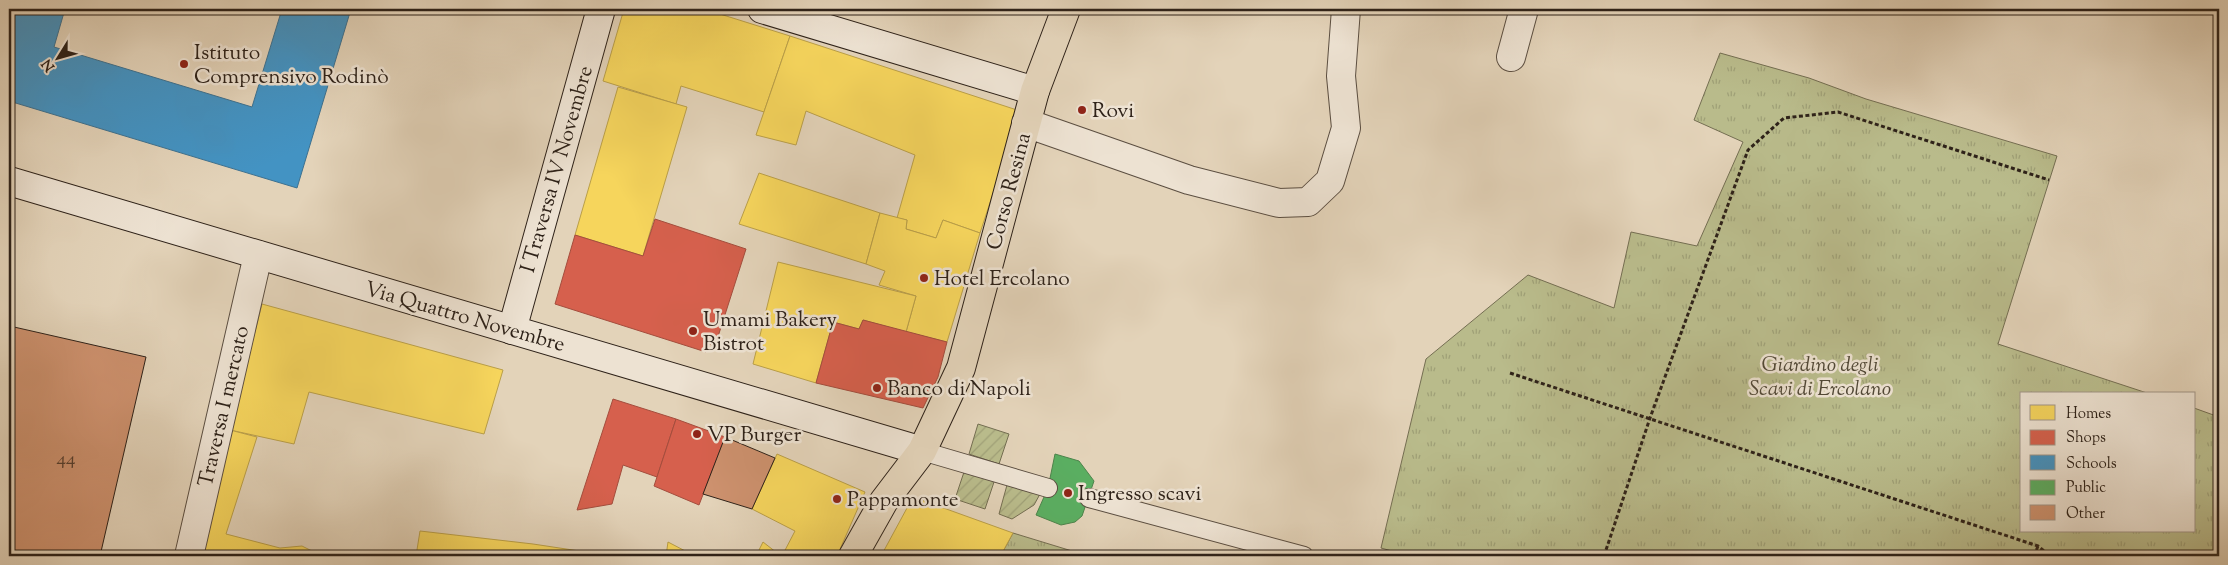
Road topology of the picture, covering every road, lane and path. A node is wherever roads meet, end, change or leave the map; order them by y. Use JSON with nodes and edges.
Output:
{"nodes":[{"id":1,"x":601,"y":9,"type":"edge"},
{"id":2,"x":762,"y":9,"type":"edge"},
{"id":3,"x":1066,"y":9,"type":"edge"},
{"id":4,"x":1346,"y":9,"type":"edge"},
{"id":5,"x":1524,"y":9,"type":"edge"},
{"id":6,"x":1511,"y":57,"type":"dead end"},
{"id":7,"x":1035,"y":90,"type":"junction"},
{"id":8,"x":1026,"y":123,"type":"junction"},
{"id":9,"x":2049,"y":180,"type":"dead end"},
{"id":10,"x":9,"y":182,"type":"edge"},
{"id":11,"x":258,"y":255,"type":"junction"},
{"id":12,"x":512,"y":330,"type":"junction"},
{"id":13,"x":1510,"y":373,"type":"dead end"},
{"id":14,"x":1650,"y":418,"type":"junction"},
{"id":15,"x":922,"y":451,"type":"junction"},
{"id":16,"x":1048,"y":488,"type":"dead end"},
{"id":17,"x":1089,"y":498,"type":"dead end"},
{"id":18,"x":2038,"y":546,"type":"junction"},
{"id":19,"x":188,"y":556,"type":"edge"},
{"id":20,"x":853,"y":556,"type":"edge"},
{"id":21,"x":1304,"y":556,"type":"edge"},
{"id":22,"x":1604,"y":556,"type":"edge"},
{"id":23,"x":2034,"y":556,"type":"edge"},
{"id":24,"x":2050,"y":556,"type":"edge"}],
"edges":[{"from":1,"to":12,"type":"street","name":"I Traversa IV Novembre"},
{"from":2,"to":7,"type":"street"},
{"from":3,"to":7,"type":"main road","name":"Corso Resina"},
{"from":4,"to":8,"type":"street"},
{"from":5,"to":6,"type":"street"},
{"from":7,"to":8,"type":"main road","name":"Corso Resina"},
{"from":8,"to":15,"type":"main road","name":"Corso Resina"},
{"from":9,"to":14,"type":"path"},
{"from":10,"to":11,"type":"street","name":"Via Quattro Novembre"},
{"from":11,"to":12,"type":"street","name":"Via Quattro Novembre"},
{"from":11,"to":19,"type":"street","name":"Traversa I mercato"},
{"from":12,"to":15,"type":"street","name":"Via Quattro Novembre"},
{"from":13,"to":14,"type":"path"},
{"from":14,"to":18,"type":"path"},
{"from":14,"to":22,"type":"path"},
{"from":15,"to":16,"type":"lane"},
{"from":15,"to":20,"type":"main road","name":"Corso Resina"},
{"from":17,"to":21,"type":"lane"},
{"from":18,"to":23,"type":"path"},
{"from":18,"to":24,"type":"path"}]}
